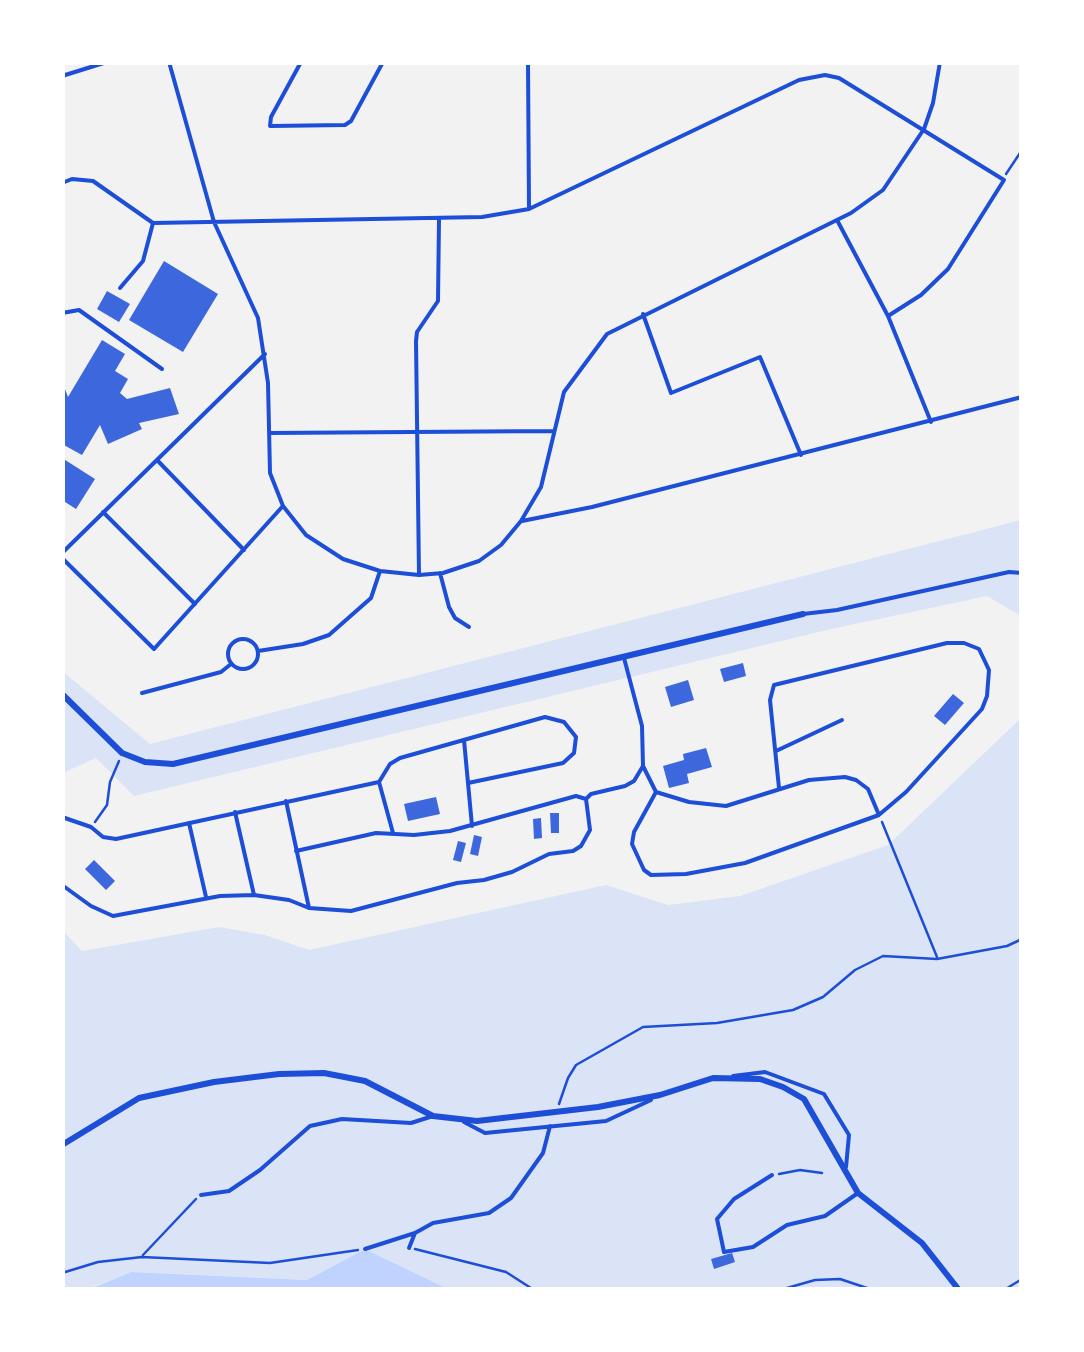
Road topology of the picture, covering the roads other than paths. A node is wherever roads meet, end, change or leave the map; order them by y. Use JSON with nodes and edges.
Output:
{"nodes":[{"id":1,"x":107,"y":62,"type":"edge"},
{"id":2,"x":170,"y":62,"type":"edge"},
{"id":3,"x":302,"y":62,"type":"edge"},
{"id":4,"x":383,"y":62,"type":"edge"},
{"id":5,"x":528,"y":62,"type":"edge"},
{"id":6,"x":940,"y":62,"type":"edge"},
{"id":7,"x":62,"y":76,"type":"edge"},
{"id":8,"x":924,"y":129,"type":"junction"},
{"id":9,"x":62,"y":183,"type":"edge"},
{"id":10,"x":529,"y":209,"type":"junction"},
{"id":11,"x":62,"y":212,"type":"edge"},
{"id":12,"x":440,"y":219,"type":"junction"},
{"id":13,"x":837,"y":220,"type":"junction"},
{"id":14,"x":214,"y":222,"type":"junction"},
{"id":15,"x":153,"y":223,"type":"junction"},
{"id":16,"x":62,"y":244,"type":"edge"},
{"id":17,"x":120,"y":288,"type":"dead end"},
{"id":18,"x":62,"y":312,"type":"edge"},
{"id":19,"x":643,"y":314,"type":"junction"},
{"id":20,"x":888,"y":316,"type":"junction"},
{"id":21,"x":265,"y":354,"type":"junction"},
{"id":22,"x":162,"y":369,"type":"dead end"},
{"id":23,"x":1022,"y":398,"type":"edge"},
{"id":24,"x":931,"y":422,"type":"junction"},
{"id":25,"x":553,"y":431,"type":"junction"},
{"id":26,"x":417,"y":432,"type":"junction"},
{"id":27,"x":269,"y":433,"type":"junction"},
{"id":28,"x":801,"y":455,"type":"junction"},
{"id":29,"x":157,"y":460,"type":"junction"},
{"id":30,"x":283,"y":506,"type":"junction"},
{"id":31,"x":104,"y":512,"type":"junction"},
{"id":32,"x":521,"y":521,"type":"junction"},
{"id":33,"x":244,"y":550,"type":"junction"},
{"id":34,"x":62,"y":555,"type":"edge"},
{"id":35,"x":380,"y":571,"type":"junction"},
{"id":36,"x":440,"y":573,"type":"junction"},
{"id":37,"x":1022,"y":573,"type":"edge"},
{"id":38,"x":419,"y":575,"type":"junction"},
{"id":39,"x":195,"y":604,"type":"junction"},
{"id":40,"x":803,"y":614,"type":"joint"},
{"id":41,"x":469,"y":626,"type":"dead end"},
{"id":42,"x":258,"y":651,"type":"junction"},
{"id":43,"x":624,"y":658,"type":"junction"},
{"id":44,"x":231,"y":664,"type":"junction"},
{"id":45,"x":142,"y":693,"type":"dead end"},
{"id":46,"x":62,"y":694,"type":"edge"},
{"id":47,"x":842,"y":720,"type":"dead end"},
{"id":48,"x":464,"y":740,"type":"junction"},
{"id":49,"x":776,"y":750,"type":"junction"},
{"id":50,"x":643,"y":766,"type":"junction"},
{"id":51,"x":379,"y":782,"type":"junction"},
{"id":52,"x":468,"y":783,"type":"junction"},
{"id":53,"x":779,"y":788,"type":"junction"},
{"id":54,"x":656,"y":792,"type":"junction"},
{"id":55,"x":586,"y":799,"type":"junction"},
{"id":56,"x":286,"y":801,"type":"junction"},
{"id":57,"x":234,"y":812,"type":"junction"},
{"id":58,"x":879,"y":816,"type":"junction"},
{"id":59,"x":62,"y":817,"type":"edge"},
{"id":60,"x":189,"y":823,"type":"junction"},
{"id":61,"x":472,"y":826,"type":"junction"},
{"id":62,"x":393,"y":833,"type":"junction"},
{"id":63,"x":296,"y":850,"type":"junction"},
{"id":64,"x":62,"y":886,"type":"edge"},
{"id":65,"x":254,"y":895,"type":"junction"},
{"id":66,"x":207,"y":899,"type":"junction"},
{"id":67,"x":308,"y":908,"type":"junction"},
{"id":68,"x":713,"y":1078,"type":"junction"},
{"id":69,"x":660,"y":1095,"type":"junction"},
{"id":70,"x":433,"y":1116,"type":"junction"},
{"id":71,"x":460,"y":1120,"type":"junction"},
{"id":72,"x":550,"y":1126,"type":"junction"},
{"id":73,"x":62,"y":1145,"type":"edge"},
{"id":74,"x":846,"y":1167,"type":"junction"},
{"id":75,"x":772,"y":1176,"type":"road end"},
{"id":76,"x":858,"y":1193,"type":"junction"},
{"id":77,"x":201,"y":1195,"type":"road end"},
{"id":78,"x":416,"y":1233,"type":"junction"},
{"id":79,"x":408,"y":1248,"type":"road end"},
{"id":80,"x":365,"y":1249,"type":"road end"},
{"id":81,"x":959,"y":1290,"type":"edge"}],
"edges":[{"from":1,"to":7,"type":"lane"},
{"from":2,"to":14,"type":"lane"},
{"from":3,"to":4,"type":"lane"},
{"from":5,"to":10,"type":"lane"},
{"from":6,"to":8,"type":"lane"},
{"from":8,"to":10,"type":"lane"},
{"from":8,"to":13,"type":"lane"},
{"from":8,"to":20,"type":"lane"},
{"from":9,"to":15,"type":"lane"},
{"from":10,"to":12,"type":"lane"},
{"from":11,"to":16,"type":"lane"},
{"from":12,"to":14,"type":"lane"},
{"from":12,"to":26,"type":"lane"},
{"from":13,"to":19,"type":"lane"},
{"from":13,"to":20,"type":"lane"},
{"from":14,"to":15,"type":"lane"},
{"from":14,"to":21,"type":"lane"},
{"from":15,"to":17,"type":"lane"},
{"from":18,"to":22,"type":"lane"},
{"from":19,"to":25,"type":"lane"},
{"from":19,"to":28,"type":"lane"},
{"from":20,"to":24,"type":"lane"},
{"from":21,"to":27,"type":"lane"},
{"from":21,"to":29,"type":"lane"},
{"from":23,"to":24,"type":"lane"},
{"from":24,"to":28,"type":"lane"},
{"from":25,"to":26,"type":"lane"},
{"from":25,"to":32,"type":"lane"},
{"from":26,"to":27,"type":"lane"},
{"from":26,"to":38,"type":"lane"},
{"from":27,"to":30,"type":"lane"},
{"from":28,"to":32,"type":"lane"},
{"from":29,"to":31,"type":"lane"},
{"from":29,"to":33,"type":"lane"},
{"from":30,"to":33,"type":"lane"},
{"from":30,"to":35,"type":"lane"},
{"from":31,"to":34,"type":"lane"},
{"from":31,"to":39,"type":"lane"},
{"from":32,"to":36,"type":"lane"},
{"from":33,"to":39,"type":"lane"},
{"from":34,"to":39,"type":"lane"},
{"from":35,"to":38,"type":"lane"},
{"from":35,"to":42,"type":"lane"},
{"from":36,"to":38,"type":"lane"},
{"from":36,"to":41,"type":"lane"},
{"from":37,"to":40,"type":"lane"},
{"from":40,"to":43,"type":"street"},
{"from":42,"to":44,"type":"lane"},
{"from":42,"to":44,"type":"lane"},
{"from":43,"to":46,"type":"street"},
{"from":43,"to":50,"type":"lane"},
{"from":44,"to":45,"type":"lane"},
{"from":47,"to":49,"type":"lane"},
{"from":48,"to":51,"type":"lane"},
{"from":48,"to":52,"type":"lane"},
{"from":48,"to":52,"type":"lane"},
{"from":49,"to":53,"type":"lane"},
{"from":49,"to":58,"type":"lane"},
{"from":50,"to":54,"type":"lane"},
{"from":50,"to":55,"type":"lane"},
{"from":51,"to":56,"type":"lane"},
{"from":51,"to":62,"type":"lane"},
{"from":52,"to":61,"type":"lane"},
{"from":53,"to":54,"type":"lane"},
{"from":53,"to":58,"type":"lane"},
{"from":54,"to":58,"type":"lane"},
{"from":55,"to":61,"type":"lane"},
{"from":55,"to":67,"type":"lane"},
{"from":56,"to":57,"type":"lane"},
{"from":56,"to":63,"type":"lane"},
{"from":57,"to":60,"type":"lane"},
{"from":57,"to":65,"type":"lane"},
{"from":59,"to":60,"type":"lane"},
{"from":60,"to":66,"type":"lane"},
{"from":61,"to":62,"type":"lane"},
{"from":62,"to":63,"type":"lane"},
{"from":63,"to":67,"type":"lane"},
{"from":64,"to":66,"type":"lane"},
{"from":65,"to":66,"type":"lane"},
{"from":65,"to":67,"type":"lane"},
{"from":68,"to":69,"type":"street"},
{"from":68,"to":74,"type":"street"},
{"from":68,"to":74,"type":"lane"},
{"from":69,"to":71,"type":"street"},
{"from":69,"to":72,"type":"lane"},
{"from":70,"to":71,"type":"street"},
{"from":70,"to":73,"type":"street"},
{"from":70,"to":77,"type":"lane"},
{"from":71,"to":72,"type":"lane"},
{"from":72,"to":78,"type":"lane"},
{"from":74,"to":76,"type":"street"},
{"from":75,"to":76,"type":"lane"},
{"from":76,"to":81,"type":"street"},
{"from":78,"to":79,"type":"lane"},
{"from":78,"to":80,"type":"lane"}]}
